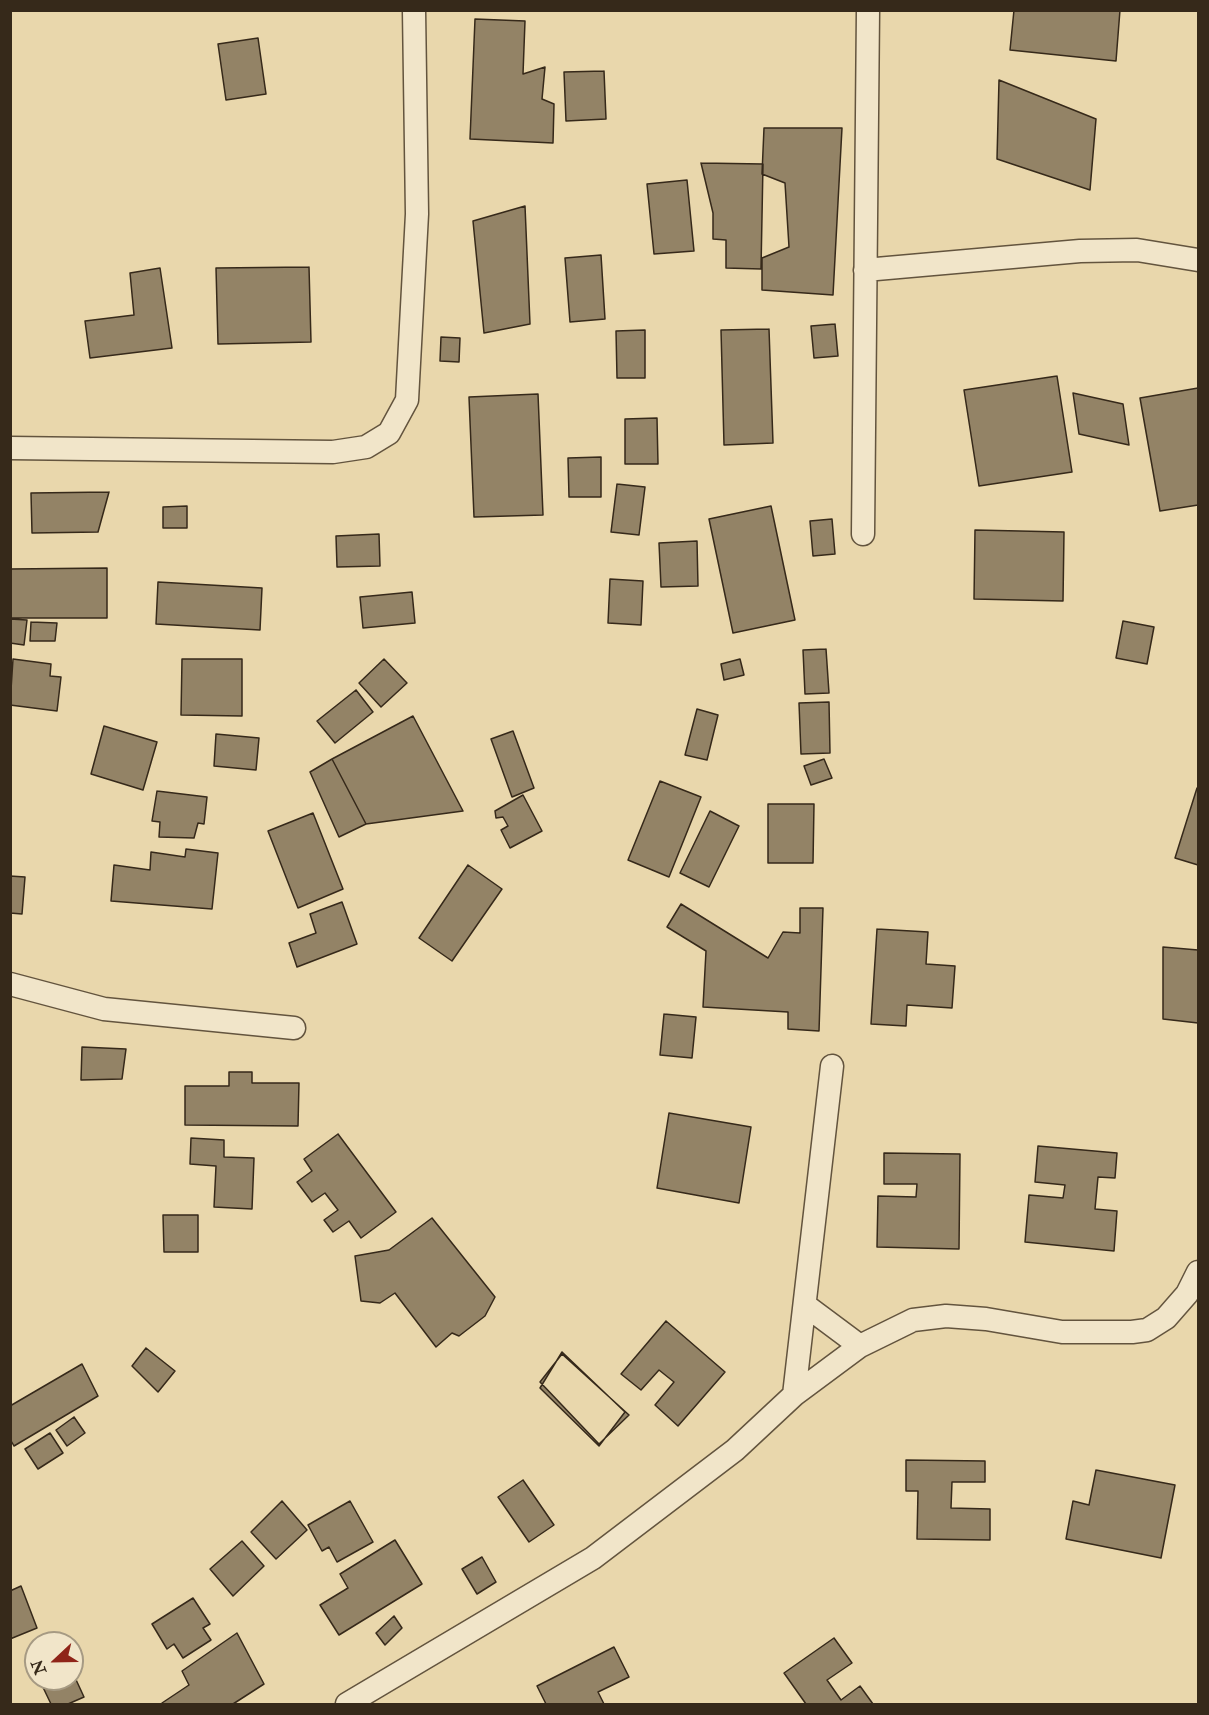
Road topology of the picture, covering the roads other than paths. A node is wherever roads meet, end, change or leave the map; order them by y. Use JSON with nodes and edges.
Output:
{"nodes":[{"id":1,"x":414,"y":10,"type":"edge"},
{"id":2,"x":868,"y":10,"type":"edge"},
{"id":3,"x":1198,"y":260,"type":"edge"},
{"id":4,"x":865,"y":270,"type":"junction"},
{"id":5,"x":10,"y":448,"type":"edge"},
{"id":6,"x":863,"y":534,"type":"dead end"},
{"id":7,"x":10,"y":984,"type":"edge"},
{"id":8,"x":294,"y":1028,"type":"dead end"},
{"id":9,"x":832,"y":1066,"type":"dead end"},
{"id":10,"x":1198,"y":1272,"type":"edge"},
{"id":11,"x":805,"y":1305,"type":"junction"},
{"id":12,"x":860,"y":1346,"type":"junction"},
{"id":13,"x":794,"y":1395,"type":"junction"},
{"id":14,"x":347,"y":1704,"type":"edge"}],
"edges":[{"from":1,"to":5,"type":"street"},
{"from":2,"to":4,"type":"street"},
{"from":3,"to":4,"type":"street"},
{"from":4,"to":6,"type":"street"},
{"from":7,"to":8,"type":"street"},
{"from":9,"to":11,"type":"street"},
{"from":10,"to":12,"type":"street"},
{"from":11,"to":12,"type":"street"},
{"from":11,"to":13,"type":"street"},
{"from":12,"to":13,"type":"street"},
{"from":13,"to":14,"type":"street"}]}
